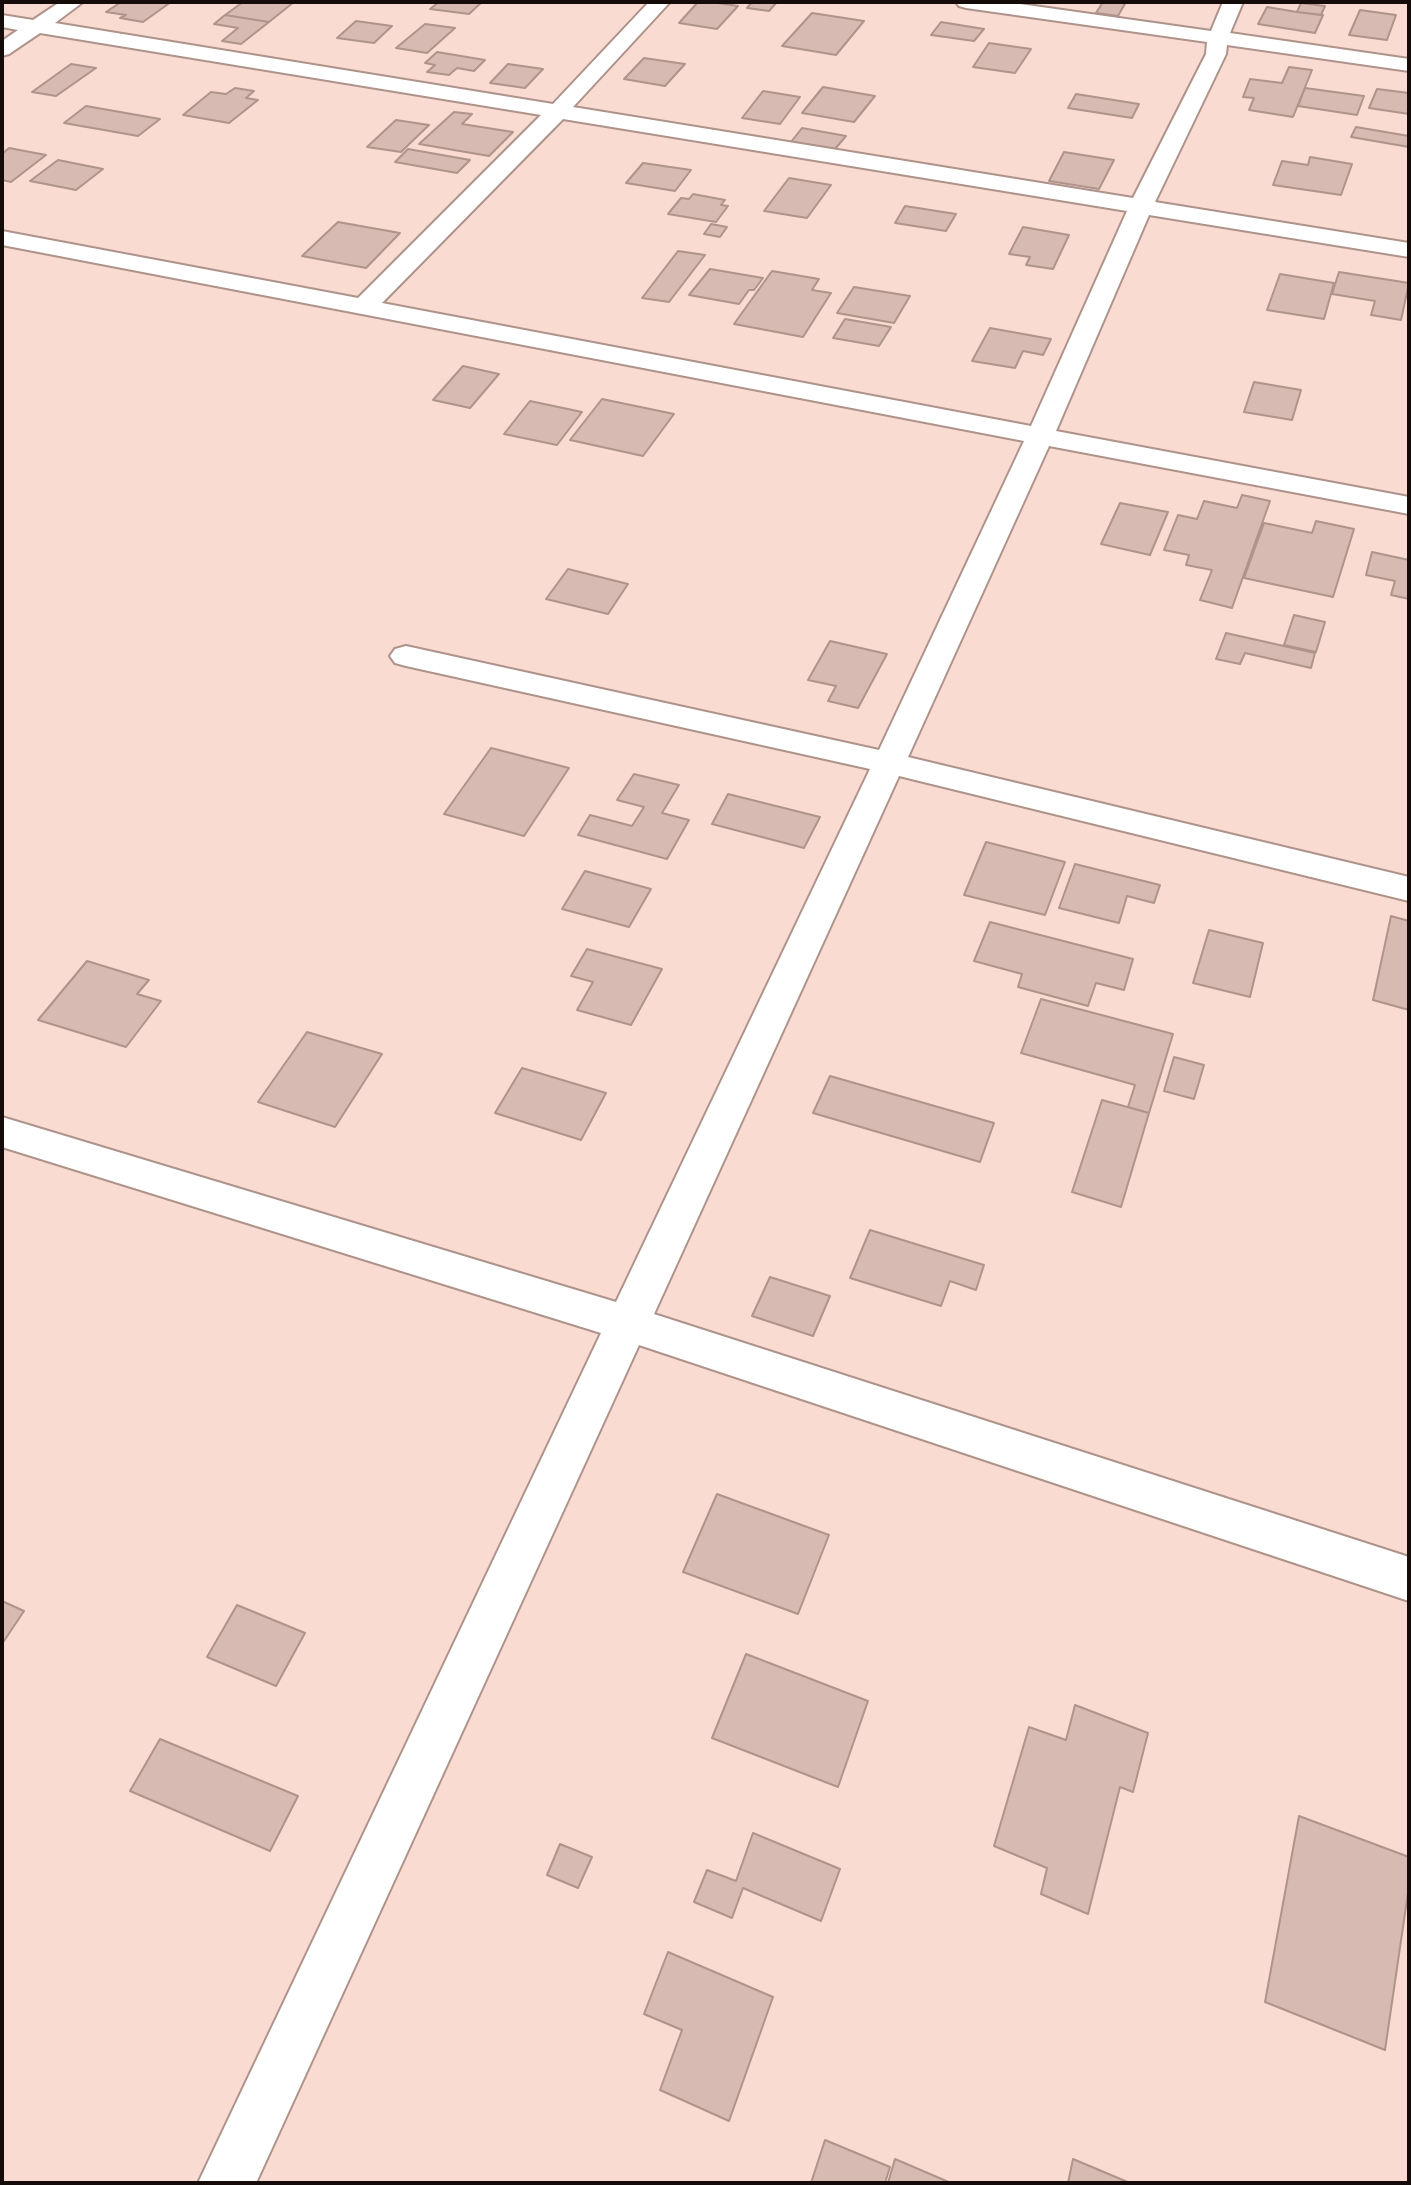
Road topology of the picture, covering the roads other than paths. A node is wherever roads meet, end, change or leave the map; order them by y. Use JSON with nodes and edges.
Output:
{"nodes":[{"id":1,"x":73,"y":2,"type":"edge"},
{"id":2,"x":660,"y":2,"type":"edge"},
{"id":3,"x":966,"y":2,"type":"edge"},
{"id":4,"x":1233,"y":2,"type":"edge"},
{"id":5,"x":2,"y":21,"type":"edge"},
{"id":6,"x":36,"y":27,"type":"junction"},
{"id":7,"x":1218,"y":38,"type":"junction"},
{"id":8,"x":2,"y":50,"type":"edge"},
{"id":9,"x":1409,"y":65,"type":"edge"},
{"id":10,"x":558,"y":111,"type":"junction"},
{"id":11,"x":1141,"y":206,"type":"junction"},
{"id":12,"x":2,"y":238,"type":"edge"},
{"id":13,"x":1409,"y":250,"type":"edge"},
{"id":14,"x":364,"y":307,"type":"junction"},
{"id":15,"x":1040,"y":436,"type":"junction"},
{"id":16,"x":1409,"y":506,"type":"edge"},
{"id":17,"x":406,"y":656,"type":"dead end"},
{"id":18,"x":889,"y":764,"type":"junction"},
{"id":19,"x":1409,"y":889,"type":"edge"},
{"id":20,"x":2,"y":1132,"type":"edge"},
{"id":21,"x":630,"y":1324,"type":"junction"},
{"id":22,"x":1409,"y":1579,"type":"edge"},
{"id":23,"x":227,"y":2183,"type":"edge"}],
"edges":[{"from":1,"to":6,"type":"street"},
{"from":2,"to":10,"type":"street"},
{"from":3,"to":7,"type":"street"},
{"from":4,"to":7,"type":"street"},
{"from":5,"to":6,"type":"street"},
{"from":6,"to":8,"type":"street"},
{"from":6,"to":10,"type":"street"},
{"from":7,"to":9,"type":"street"},
{"from":7,"to":11,"type":"street"},
{"from":10,"to":11,"type":"street"},
{"from":10,"to":14,"type":"street"},
{"from":11,"to":13,"type":"street"},
{"from":11,"to":15,"type":"street"},
{"from":12,"to":14,"type":"street"},
{"from":14,"to":15,"type":"street"},
{"from":15,"to":16,"type":"street"},
{"from":15,"to":18,"type":"street"},
{"from":17,"to":18,"type":"street"},
{"from":18,"to":19,"type":"street"},
{"from":18,"to":21,"type":"street"},
{"from":20,"to":21,"type":"street"},
{"from":21,"to":22,"type":"street"},
{"from":21,"to":23,"type":"street"}]}
